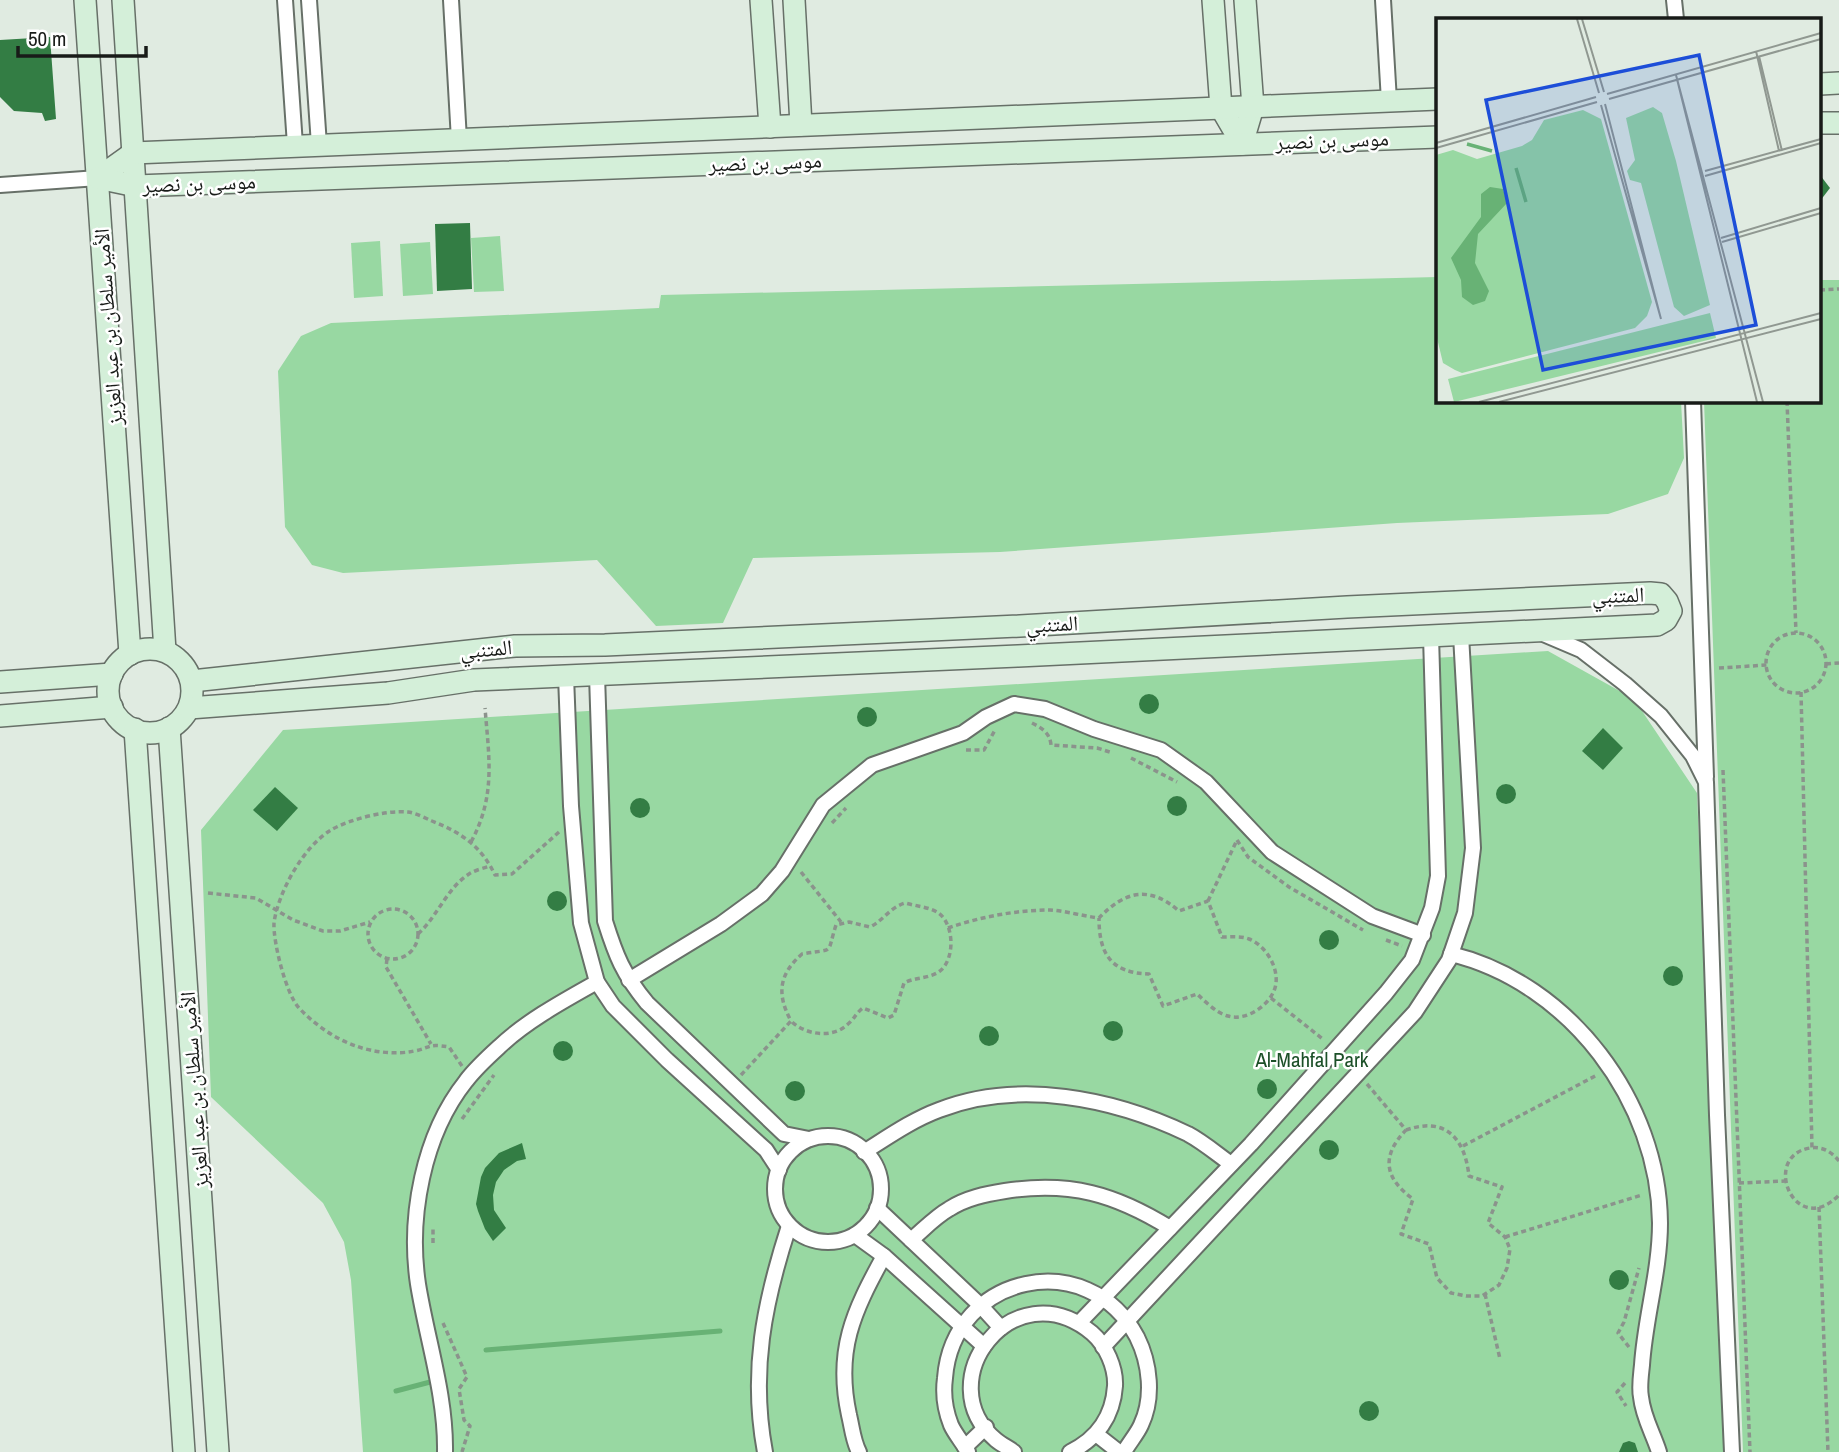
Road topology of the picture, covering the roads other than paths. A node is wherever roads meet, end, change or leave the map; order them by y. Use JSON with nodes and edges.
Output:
{"nodes":[{"id":1,"x":85,"y":0,"type":"edge"},
{"id":2,"x":123,"y":0,"type":"edge"},
{"id":3,"x":285,"y":0,"type":"edge"},
{"id":4,"x":309,"y":0,"type":"edge"},
{"id":5,"x":451,"y":0,"type":"edge"},
{"id":6,"x":761,"y":0,"type":"edge"},
{"id":7,"x":794,"y":0,"type":"edge"},
{"id":8,"x":1213,"y":0,"type":"edge"},
{"id":9,"x":1245,"y":0,"type":"edge"},
{"id":10,"x":1383,"y":0,"type":"edge"},
{"id":11,"x":1674,"y":0,"type":"edge"},
{"id":12,"x":1676,"y":18,"type":"edge"},
{"id":13,"x":1436,"y":99,"type":"edge"},
{"id":14,"x":1389,"y":101,"type":"junction"},
{"id":15,"x":1253,"y":107,"type":"junction"},
{"id":16,"x":1221,"y":108,"type":"junction"},
{"id":17,"x":802,"y":125,"type":"junction"},
{"id":18,"x":770,"y":127,"type":"junction"},
{"id":19,"x":1436,"y":137,"type":"edge"},
{"id":20,"x":459,"y":140,"type":"junction"},
{"id":21,"x":1242,"y":144,"type":"junction"},
{"id":22,"x":295,"y":145,"type":"junction"},
{"id":23,"x":319,"y":145,"type":"junction"},
{"id":24,"x":134,"y":153,"type":"junction"},
{"id":25,"x":98,"y":178,"type":"junction"},
{"id":26,"x":0,"y":185,"type":"edge"},
{"id":27,"x":136,"y":186,"type":"junction"},
{"id":28,"x":1693,"y":402,"type":"edge"},
{"id":29,"x":1537,"y":631,"type":"junction"},
{"id":30,"x":1461,"y":635,"type":"junction"},
{"id":31,"x":1431,"y":636,"type":"junction"},
{"id":32,"x":165,"y":651,"type":"junction"},
{"id":33,"x":130,"y":654,"type":"junction"},
{"id":34,"x":112,"y":674,"type":"junction"},
{"id":35,"x":597,"y":675,"type":"junction"},
{"id":36,"x":566,"y":676,"type":"junction"},
{"id":37,"x":192,"y":681,"type":"junction"},
{"id":38,"x":0,"y":682,"type":"edge"},
{"id":39,"x":111,"y":707,"type":"junction"},
{"id":40,"x":188,"y":708,"type":"junction"},
{"id":41,"x":0,"y":716,"type":"edge"},
{"id":42,"x":170,"y":728,"type":"junction"},
{"id":43,"x":135,"y":729,"type":"junction"},
{"id":44,"x":1706,"y":782,"type":"junction"},
{"id":45,"x":1423,"y":935,"type":"junction"},
{"id":46,"x":1451,"y":954,"type":"junction"},
{"id":47,"x":628,"y":980,"type":"junction"},
{"id":48,"x":597,"y":982,"type":"junction"},
{"id":49,"x":809,"y":1139,"type":"junction"},
{"id":50,"x":864,"y":1152,"type":"junction"},
{"id":51,"x":1231,"y":1164,"type":"junction"},
{"id":52,"x":779,"y":1170,"type":"junction"},
{"id":53,"x":877,"y":1208,"type":"junction"},
{"id":54,"x":789,"y":1227,"type":"junction"},
{"id":55,"x":1170,"y":1228,"type":"junction"},
{"id":56,"x":855,"y":1235,"type":"junction"},
{"id":57,"x":911,"y":1240,"type":"junction"},
{"id":58,"x":884,"y":1256,"type":"junction"},
{"id":59,"x":1102,"y":1297,"type":"junction"},
{"id":60,"x":980,"y":1305,"type":"junction"},
{"id":61,"x":1129,"y":1322,"type":"junction"},
{"id":62,"x":1079,"y":1323,"type":"junction"},
{"id":63,"x":962,"y":1325,"type":"junction"},
{"id":64,"x":1000,"y":1328,"type":"junction"},
{"id":65,"x":984,"y":1346,"type":"junction"},
{"id":66,"x":1103,"y":1347,"type":"junction"},
{"id":67,"x":986,"y":1427,"type":"junction"},
{"id":68,"x":1096,"y":1434,"type":"junction"},
{"id":69,"x":967,"y":1450,"type":"edge"},
{"id":70,"x":184,"y":1452,"type":"edge"},
{"id":71,"x":218,"y":1452,"type":"edge"},
{"id":72,"x":445,"y":1452,"type":"edge"},
{"id":73,"x":765,"y":1452,"type":"edge"},
{"id":74,"x":859,"y":1452,"type":"edge"},
{"id":75,"x":1014,"y":1452,"type":"edge"},
{"id":76,"x":1070,"y":1452,"type":"edge"},
{"id":77,"x":1122,"y":1452,"type":"edge"},
{"id":78,"x":1659,"y":1452,"type":"edge"},
{"id":79,"x":1732,"y":1452,"type":"edge"}],
"edges":[{"from":1,"to":25,"type":"street","name":"الأمير سلطان بن عبد العزيز"},
{"from":2,"to":24,"type":"street","name":"الأمير سلطان بن عبد العزيز"},
{"from":3,"to":22,"type":"street"},
{"from":4,"to":23,"type":"street"},
{"from":5,"to":20,"type":"street"},
{"from":6,"to":18,"type":"street"},
{"from":7,"to":17,"type":"street"},
{"from":8,"to":16,"type":"street"},
{"from":9,"to":15,"type":"street"},
{"from":10,"to":14,"type":"street"},
{"from":11,"to":12,"type":"street"},
{"from":13,"to":14,"type":"street","name":"موسى بن نصير"},
{"from":14,"to":15,"type":"street","name":"موسى بن نصير"},
{"from":15,"to":16,"type":"street","name":"موسى بن نصير"},
{"from":15,"to":21,"type":"street"},
{"from":16,"to":17,"type":"street","name":"موسى بن نصير"},
{"from":16,"to":21,"type":"street"},
{"from":17,"to":18,"type":"street","name":"موسى بن نصير"},
{"from":18,"to":20,"type":"street","name":"موسى بن نصير"},
{"from":19,"to":21,"type":"street","name":"موسى بن نصير"},
{"from":20,"to":23,"type":"street","name":"موسى بن نصير"},
{"from":21,"to":27,"type":"street","name":"موسى بن نصير"},
{"from":22,"to":23,"type":"street","name":"موسى بن نصير"},
{"from":22,"to":24,"type":"street","name":"موسى بن نصير"},
{"from":24,"to":25,"type":"street","name":"موسى بن نصير"},
{"from":24,"to":27,"type":"street","name":"الأمير سلطان بن عبد العزيز"},
{"from":25,"to":26,"type":"street"},
{"from":25,"to":27,"type":"street","name":"موسى بن نصير"},
{"from":25,"to":33,"type":"street","name":"الأمير سلطان بن عبد العزيز"},
{"from":27,"to":32,"type":"street","name":"الأمير سلطان بن عبد العزيز"},
{"from":28,"to":44,"type":"street"},
{"from":29,"to":30,"type":"street","name":"المتنبي"},
{"from":29,"to":37,"type":"street","name":"المتنبي"},
{"from":29,"to":44,"type":"street"},
{"from":30,"to":31,"type":"street","name":"المتنبي"},
{"from":30,"to":46,"type":"street"},
{"from":31,"to":35,"type":"street","name":"المتنبي"},
{"from":31,"to":45,"type":"street"},
{"from":32,"to":33,"type":"street"},
{"from":32,"to":37,"type":"street"},
{"from":33,"to":34,"type":"street"},
{"from":34,"to":38,"type":"street"},
{"from":34,"to":39,"type":"street"},
{"from":35,"to":36,"type":"street","name":"المتنبي"},
{"from":35,"to":47,"type":"street"},
{"from":36,"to":40,"type":"street","name":"المتنبي"},
{"from":36,"to":48,"type":"street"},
{"from":37,"to":40,"type":"street"},
{"from":39,"to":41,"type":"street"},
{"from":39,"to":43,"type":"street"},
{"from":40,"to":42,"type":"street"},
{"from":42,"to":43,"type":"street"},
{"from":42,"to":71,"type":"street","name":"الأمير سلطان بن عبد العزيز"},
{"from":43,"to":70,"type":"street","name":"الأمير سلطان بن عبد العزيز"},
{"from":44,"to":79,"type":"street"},
{"from":45,"to":47,"type":"street"},
{"from":45,"to":51,"type":"street"},
{"from":46,"to":61,"type":"street"},
{"from":46,"to":78,"type":"street"},
{"from":47,"to":49,"type":"street"},
{"from":48,"to":52,"type":"street"},
{"from":48,"to":72,"type":"street"},
{"from":49,"to":50,"type":"street"},
{"from":49,"to":52,"type":"street"},
{"from":50,"to":51,"type":"street"},
{"from":50,"to":53,"type":"street"},
{"from":51,"to":55,"type":"street"},
{"from":52,"to":54,"type":"street"},
{"from":53,"to":56,"type":"street"},
{"from":53,"to":57,"type":"street"},
{"from":54,"to":56,"type":"street"},
{"from":54,"to":73,"type":"street"},
{"from":55,"to":57,"type":"street"},
{"from":55,"to":59,"type":"street"},
{"from":56,"to":58,"type":"street"},
{"from":57,"to":60,"type":"street"},
{"from":58,"to":63,"type":"street"},
{"from":58,"to":74,"type":"street"},
{"from":59,"to":60,"type":"street"},
{"from":59,"to":61,"type":"street"},
{"from":59,"to":62,"type":"street"},
{"from":60,"to":63,"type":"street"},
{"from":60,"to":64,"type":"street"},
{"from":61,"to":66,"type":"street"},
{"from":61,"to":77,"type":"street"},
{"from":62,"to":64,"type":"street"},
{"from":62,"to":66,"type":"street"},
{"from":63,"to":65,"type":"street"},
{"from":63,"to":69,"type":"street"},
{"from":64,"to":65,"type":"street"},
{"from":65,"to":67,"type":"street"},
{"from":66,"to":68,"type":"street"},
{"from":67,"to":69,"type":"street"},
{"from":67,"to":75,"type":"street"},
{"from":68,"to":76,"type":"street"},
{"from":68,"to":77,"type":"street"}]}
